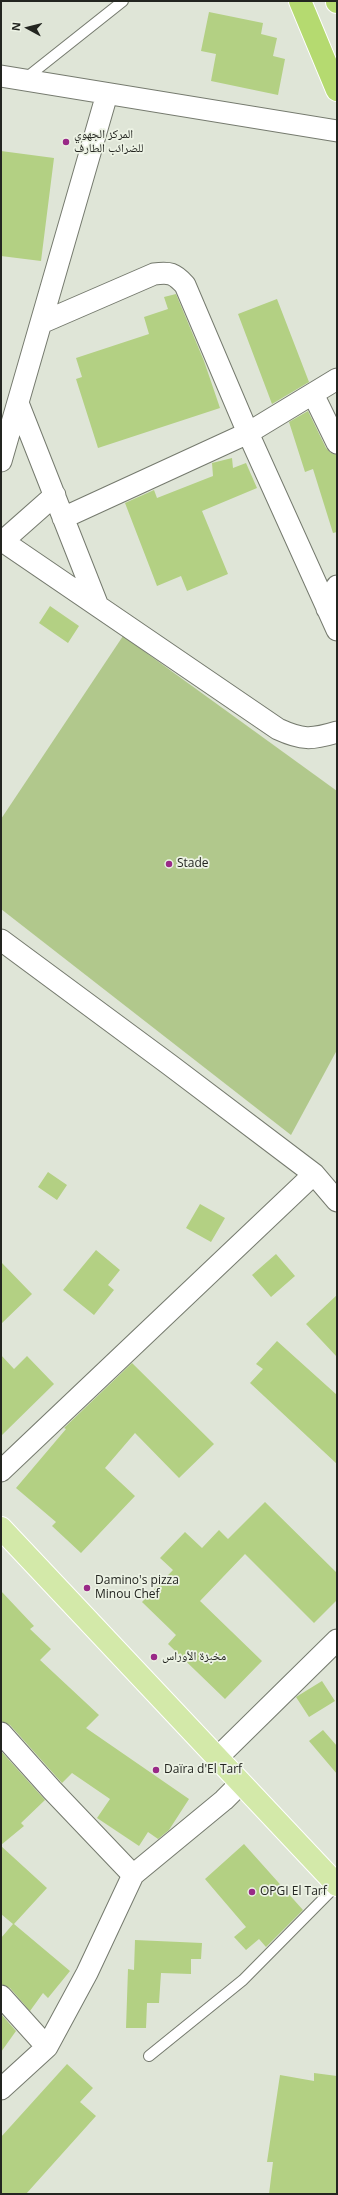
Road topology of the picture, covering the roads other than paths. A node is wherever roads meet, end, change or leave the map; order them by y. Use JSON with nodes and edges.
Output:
{"nodes":[{"id":1,"x":123,"y":1,"type":"edge"},
{"id":2,"x":300,"y":1,"type":"edge"},
{"id":3,"x":1,"y":76,"type":"edge"},
{"id":4,"x":22,"y":81,"type":"junction"},
{"id":5,"x":337,"y":90,"type":"edge"},
{"id":6,"x":107,"y":94,"type":"junction"},
{"id":7,"x":337,"y":131,"type":"edge"},
{"id":8,"x":41,"y":323,"type":"junction"},
{"id":9,"x":337,"y":379,"type":"edge"},
{"id":10,"x":312,"y":394,"type":"junction"},
{"id":11,"x":18,"y":403,"type":"junction"},
{"id":12,"x":248,"y":433,"type":"junction"},
{"id":13,"x":337,"y":443,"type":"edge"},
{"id":14,"x":1,"y":461,"type":"edge"},
{"id":15,"x":55,"y":495,"type":"junction"},
{"id":16,"x":63,"y":518,"type":"junction"},
{"id":17,"x":2,"y":540,"type":"edge"},
{"id":18,"x":337,"y":586,"type":"edge"},
{"id":19,"x":98,"y":606,"type":"junction"},
{"id":20,"x":327,"y":609,"type":"junction"},
{"id":21,"x":337,"y":630,"type":"edge"},
{"id":22,"x":337,"y":732,"type":"edge"},
{"id":23,"x":1,"y":940,"type":"edge"},
{"id":24,"x":314,"y":1174,"type":"junction"},
{"id":25,"x":337,"y":1201,"type":"edge"},
{"id":26,"x":1,"y":1471,"type":"edge"},
{"id":27,"x":1,"y":1528,"type":"edge"},
{"id":28,"x":11,"y":1546,"type":"edge"},
{"id":29,"x":337,"y":1640,"type":"edge"},
{"id":30,"x":1,"y":1733,"type":"edge"},
{"id":31,"x":217,"y":1758,"type":"junction"},
{"id":32,"x":241,"y":1783,"type":"junction"},
{"id":33,"x":133,"y":1874,"type":"junction"},
{"id":34,"x":337,"y":1885,"type":"edge"},
{"id":35,"x":1,"y":1996,"type":"edge"},
{"id":36,"x":47,"y":2047,"type":"junction"},
{"id":37,"x":149,"y":2056,"type":"dead end"},
{"id":38,"x":1,"y":2089,"type":"edge"}],
"edges":[{"from":1,"to":4,"type":"lane"},
{"from":2,"to":5,"type":"highway"},
{"from":3,"to":4,"type":"street"},
{"from":4,"to":6,"type":"street"},
{"from":6,"to":7,"type":"street"},
{"from":6,"to":8,"type":"street"},
{"from":8,"to":11,"type":"street"},
{"from":8,"to":12,"type":"street"},
{"from":9,"to":10,"type":"street"},
{"from":10,"to":12,"type":"street"},
{"from":10,"to":13,"type":"street"},
{"from":11,"to":14,"type":"street"},
{"from":11,"to":15,"type":"street"},
{"from":12,"to":16,"type":"street"},
{"from":12,"to":20,"type":"street"},
{"from":15,"to":16,"type":"street"},
{"from":15,"to":17,"type":"street"},
{"from":16,"to":19,"type":"street"},
{"from":17,"to":19,"type":"street"},
{"from":18,"to":20,"type":"street"},
{"from":19,"to":22,"type":"street"},
{"from":20,"to":21,"type":"street"},
{"from":23,"to":24,"type":"street"},
{"from":24,"to":25,"type":"street"},
{"from":24,"to":26,"type":"street"},
{"from":27,"to":28,"type":"main road"},
{"from":28,"to":31,"type":"main road"},
{"from":29,"to":31,"type":"street"},
{"from":30,"to":33,"type":"street"},
{"from":31,"to":32,"type":"main road"},
{"from":32,"to":33,"type":"street"},
{"from":32,"to":34,"type":"main road"},
{"from":33,"to":36,"type":"street"},
{"from":34,"to":37,"type":"lane"},
{"from":35,"to":36,"type":"street"},
{"from":36,"to":38,"type":"street"}]}
